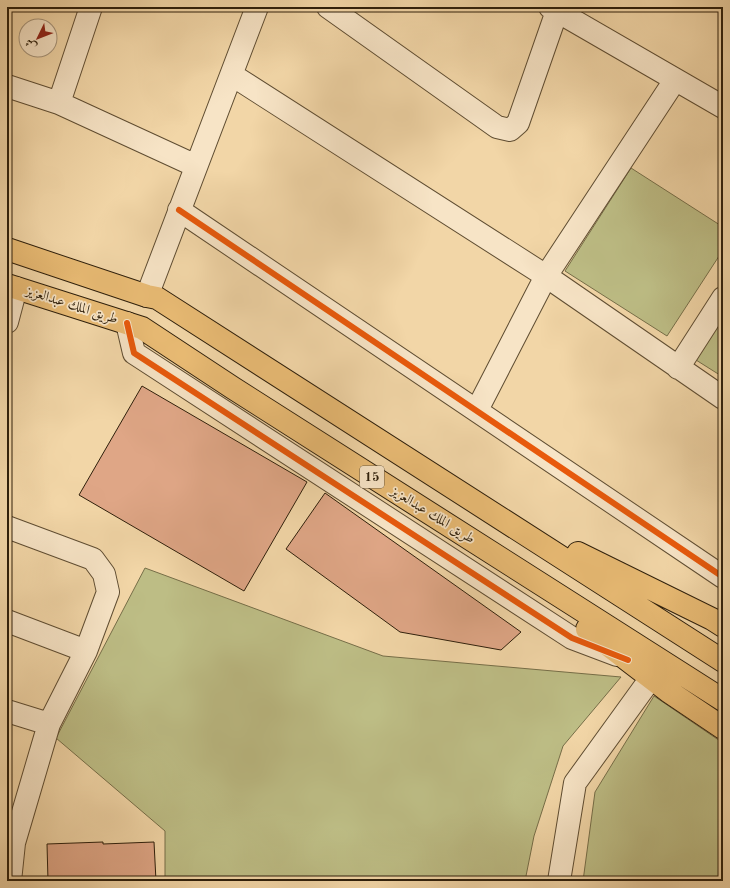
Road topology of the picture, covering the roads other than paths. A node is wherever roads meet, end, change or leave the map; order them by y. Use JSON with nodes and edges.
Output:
{"nodes":[{"id":1,"x":90,"y":7,"type":"edge"},
{"id":2,"x":257,"y":7,"type":"edge"},
{"id":3,"x":328,"y":7,"type":"edge"},
{"id":4,"x":554,"y":9,"type":"edge"},
{"id":5,"x":232,"y":75,"type":"junction"},
{"id":6,"x":675,"y":80,"type":"junction"},
{"id":7,"x":7,"y":86,"type":"edge"},
{"id":8,"x":59,"y":103,"type":"junction"},
{"id":9,"x":723,"y":107,"type":"edge"},
{"id":10,"x":196,"y":166,"type":"junction"},
{"id":11,"x":179,"y":210,"type":"junction"},
{"id":12,"x":7,"y":250,"type":"edge"},
{"id":13,"x":546,"y":276,"type":"junction"},
{"id":14,"x":12,"y":286,"type":"edge"},
{"id":15,"x":147,"y":296,"type":"junction"},
{"id":16,"x":723,"y":298,"type":"edge"},
{"id":17,"x":7,"y":322,"type":"edge"},
{"id":18,"x":127,"y":323,"type":"junction"},
{"id":19,"x":678,"y":368,"type":"junction"},
{"id":20,"x":723,"y":398,"type":"edge"},
{"id":21,"x":477,"y":410,"type":"junction"},
{"id":22,"x":490,"y":511,"type":"junction"},
{"id":23,"x":7,"y":527,"type":"edge"},
{"id":24,"x":470,"y":539,"type":"junction"},
{"id":25,"x":723,"y":577,"type":"edge"},
{"id":26,"x":7,"y":621,"type":"edge"},
{"id":27,"x":723,"y":626,"type":"edge"},
{"id":28,"x":86,"y":651,"type":"junction"},
{"id":29,"x":628,"y":660,"type":"junction"},
{"id":30,"x":723,"y":661,"type":"edge"},
{"id":31,"x":651,"y":678,"type":"junction"},
{"id":32,"x":723,"y":700,"type":"edge"},
{"id":33,"x":7,"y":711,"type":"edge"},
{"id":34,"x":49,"y":724,"type":"junction"},
{"id":35,"x":723,"y":728,"type":"edge"},
{"id":36,"x":10,"y":881,"type":"edge"},
{"id":37,"x":559,"y":881,"type":"edge"}],
"edges":[{"from":1,"to":8,"type":"street"},
{"from":2,"to":5,"type":"street"},
{"from":3,"to":4,"type":"street"},
{"from":4,"to":6,"type":"street"},
{"from":5,"to":10,"type":"street"},
{"from":5,"to":13,"type":"street"},
{"from":6,"to":9,"type":"street"},
{"from":6,"to":13,"type":"street"},
{"from":7,"to":8,"type":"street"},
{"from":8,"to":10,"type":"street"},
{"from":10,"to":11,"type":"street"},
{"from":11,"to":15,"type":"street"},
{"from":11,"to":21,"type":"street"},
{"from":12,"to":15,"type":"highway","number":"15"},
{"from":13,"to":19,"type":"street"},
{"from":13,"to":21,"type":"street"},
{"from":14,"to":17,"type":"street"},
{"from":14,"to":18,"type":"highway","name":"طريق الملك عبدالعزيز","number":"15"},
{"from":15,"to":22,"type":"highway","number":"15"},
{"from":16,"to":19,"type":"street"},
{"from":18,"to":24,"type":"highway","name":"طريق الملك عبدالعزيز","number":"15"},
{"from":18,"to":29,"type":"street"},
{"from":19,"to":20,"type":"street"},
{"from":21,"to":25,"type":"street"},
{"from":22,"to":27,"type":"highway"},
{"from":22,"to":30,"type":"highway","number":"15"},
{"from":23,"to":28,"type":"street"},
{"from":24,"to":29,"type":"highway"},
{"from":24,"to":32,"type":"highway","name":"طريق الملك عبدالعزيز","number":"15"},
{"from":26,"to":28,"type":"street"},
{"from":28,"to":34,"type":"street"},
{"from":29,"to":31,"type":"highway"},
{"from":31,"to":35,"type":"highway"},
{"from":31,"to":37,"type":"street"},
{"from":33,"to":34,"type":"street"},
{"from":34,"to":36,"type":"street"}]}
